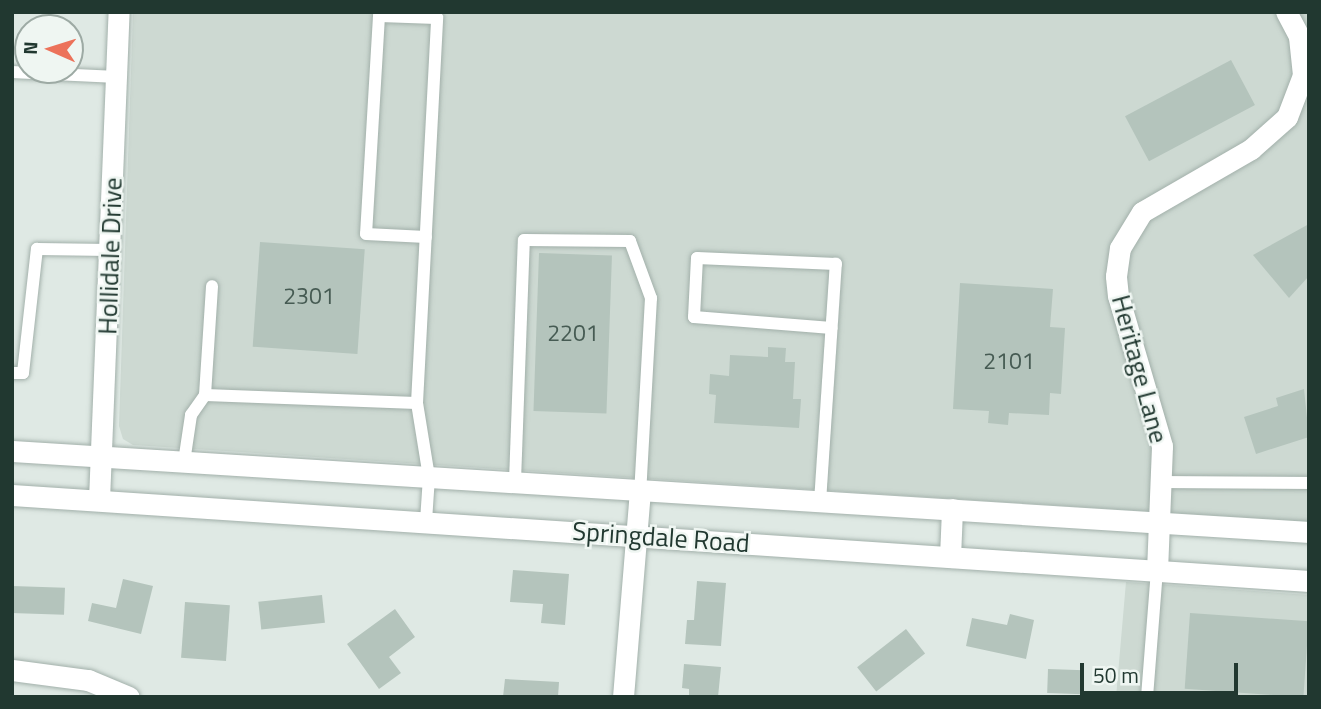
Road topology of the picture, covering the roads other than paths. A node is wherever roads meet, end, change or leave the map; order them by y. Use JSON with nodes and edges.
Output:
{"nodes":[{"id":1,"x":119,"y":12,"type":"edge"},
{"id":2,"x":1286,"y":12,"type":"edge"},
{"id":3,"x":12,"y":72,"type":"edge"},
{"id":4,"x":117,"y":77,"type":"junction"},
{"id":5,"x":426,"y":237,"type":"junction"},
{"id":6,"x":110,"y":250,"type":"junction"},
{"id":7,"x":212,"y":286,"type":"dead end"},
{"id":8,"x":832,"y":328,"type":"junction"},
{"id":9,"x":12,"y":373,"type":"edge"},
{"id":10,"x":205,"y":395,"type":"junction"},
{"id":11,"x":417,"y":402,"type":"junction"},
{"id":12,"x":12,"y":451,"type":"edge"},
{"id":13,"x":100,"y":456,"type":"junction"},
{"id":14,"x":184,"y":462,"type":"junction"},
{"id":15,"x":429,"y":477,"type":"junction"},
{"id":16,"x":515,"y":481,"type":"junction"},
{"id":17,"x":1164,"y":482,"type":"junction"},
{"id":18,"x":1309,"y":483,"type":"edge"},
{"id":19,"x":640,"y":492,"type":"junction"},
{"id":20,"x":12,"y":495,"type":"edge"},
{"id":21,"x":99,"y":500,"type":"junction"},
{"id":22,"x":820,"y":502,"type":"junction"},
{"id":23,"x":952,"y":509,"type":"junction"},
{"id":24,"x":426,"y":521,"type":"junction"},
{"id":25,"x":1161,"y":521,"type":"junction"},
{"id":26,"x":1309,"y":532,"type":"edge"},
{"id":27,"x":638,"y":536,"type":"junction"},
{"id":28,"x":950,"y":557,"type":"junction"},
{"id":29,"x":1157,"y":571,"type":"junction"},
{"id":30,"x":1309,"y":581,"type":"edge"},
{"id":31,"x":12,"y":670,"type":"edge"},
{"id":32,"x":129,"y":697,"type":"edge"},
{"id":33,"x":623,"y":697,"type":"edge"},
{"id":34,"x":1147,"y":697,"type":"edge"}],
"edges":[{"from":1,"to":4,"type":"street","name":"Hollidale Drive"},
{"from":2,"to":17,"type":"street","name":"Heritage Lane"},
{"from":3,"to":4,"type":"lane"},
{"from":4,"to":6,"type":"street","name":"Hollidale Drive"},
{"from":5,"to":5,"type":"lane"},
{"from":5,"to":11,"type":"lane"},
{"from":6,"to":9,"type":"lane"},
{"from":6,"to":13,"type":"street","name":"Hollidale Drive"},
{"from":7,"to":10,"type":"lane"},
{"from":8,"to":8,"type":"lane"},
{"from":8,"to":22,"type":"lane"},
{"from":10,"to":11,"type":"lane"},
{"from":10,"to":14,"type":"lane"},
{"from":11,"to":15,"type":"lane"},
{"from":12,"to":13,"type":"street","name":"Springdale Road"},
{"from":13,"to":14,"type":"street","name":"Springdale Road"},
{"from":13,"to":21,"type":"street","name":"Hollidale Drive"},
{"from":14,"to":15,"type":"street","name":"Springdale Road"},
{"from":15,"to":16,"type":"street","name":"Springdale Road"},
{"from":15,"to":24,"type":"lane"},
{"from":16,"to":19,"type":"street","name":"Springdale Road"},
{"from":16,"to":19,"type":"lane"},
{"from":17,"to":18,"type":"lane"},
{"from":17,"to":25,"type":"street","name":"Heritage Lane"},
{"from":19,"to":22,"type":"street","name":"Springdale Road"},
{"from":19,"to":27,"type":"street"},
{"from":20,"to":21,"type":"street","name":"Springdale Road"},
{"from":21,"to":24,"type":"street","name":"Springdale Road"},
{"from":22,"to":23,"type":"street","name":"Springdale Road"},
{"from":23,"to":25,"type":"street","name":"Springdale Road"},
{"from":23,"to":28,"type":"street"},
{"from":24,"to":27,"type":"street","name":"Springdale Road"},
{"from":25,"to":26,"type":"street","name":"Springdale Road"},
{"from":25,"to":29,"type":"street","name":"Heritage Lane"},
{"from":27,"to":28,"type":"street","name":"Springdale Road"},
{"from":27,"to":33,"type":"street"},
{"from":28,"to":29,"type":"street","name":"Springdale Road"},
{"from":29,"to":30,"type":"street","name":"Springdale Road"},
{"from":29,"to":34,"type":"lane"},
{"from":31,"to":32,"type":"street"}]}
